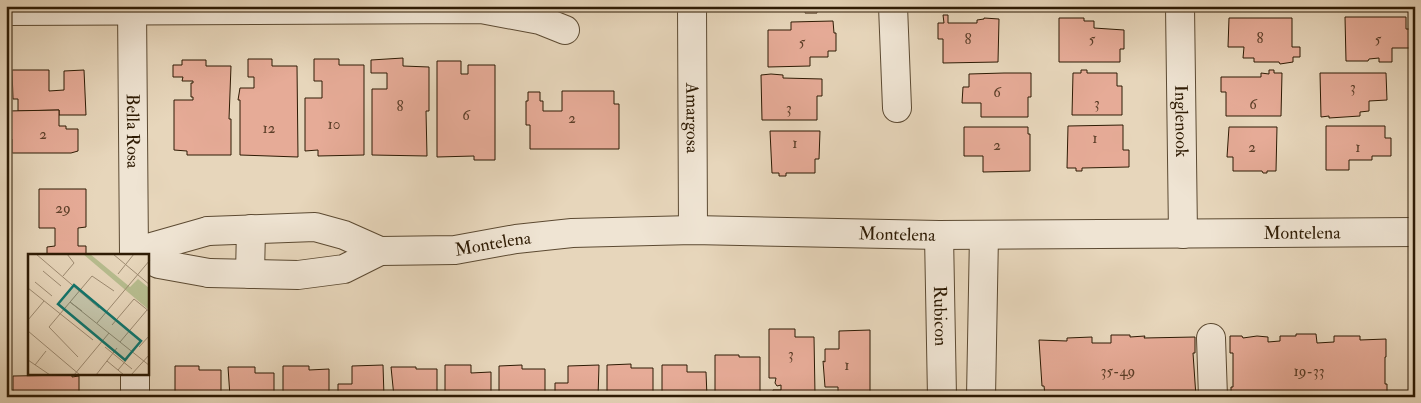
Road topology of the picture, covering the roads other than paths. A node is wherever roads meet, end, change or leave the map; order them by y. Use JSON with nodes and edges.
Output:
{"nodes":[{"id":1,"x":692,"y":6,"type":"edge"},
{"id":2,"x":893,"y":6,"type":"edge"},
{"id":3,"x":1180,"y":6,"type":"edge"},
{"id":4,"x":132,"y":8,"type":"edge"},
{"id":5,"x":6,"y":11,"type":"edge"},
{"id":6,"x":565,"y":30,"type":"dead end"},
{"id":7,"x":897,"y":108,"type":"dead end"},
{"id":8,"x":251,"y":229,"type":"junction"},
{"id":9,"x":693,"y":230,"type":"junction"},
{"id":10,"x":1415,"y":232,"type":"edge"},
{"id":11,"x":1183,"y":234,"type":"junction"},
{"id":12,"x":939,"y":235,"type":"junction"},
{"id":13,"x":984,"y":235,"type":"junction"},
{"id":14,"x":380,"y":251,"type":"junction"},
{"id":15,"x":139,"y":254,"type":"edge"},
{"id":16,"x":142,"y":254,"type":"edge"},
{"id":17,"x":149,"y":260,"type":"edge"},
{"id":18,"x":250,"y":274,"type":"junction"},
{"id":19,"x":1211,"y":338,"type":"dead end"},
{"id":20,"x":135,"y":376,"type":"edge"},
{"id":21,"x":135,"y":397,"type":"edge"},
{"id":22,"x":942,"y":397,"type":"edge"},
{"id":23,"x":981,"y":397,"type":"edge"},
{"id":24,"x":1213,"y":397,"type":"edge"}],
"edges":[{"from":1,"to":9,"type":"street","name":"Amargosa"},
{"from":2,"to":7,"type":"street"},
{"from":3,"to":11,"type":"street","name":"Inglenook"},
{"from":4,"to":5,"type":"street"},
{"from":4,"to":6,"type":"street"},
{"from":4,"to":15,"type":"street","name":"Bella Rosa"},
{"from":8,"to":14,"type":"street","name":"Montelena"},
{"from":8,"to":16,"type":"street","name":"Montelena"},
{"from":8,"to":18,"type":"street"},
{"from":9,"to":12,"type":"street","name":"Montelena"},
{"from":9,"to":14,"type":"street","name":"Montelena"},
{"from":10,"to":11,"type":"street","name":"Montelena"},
{"from":11,"to":13,"type":"street","name":"Montelena"},
{"from":12,"to":13,"type":"street","name":"Montelena"},
{"from":12,"to":22,"type":"street","name":"Rubicon"},
{"from":13,"to":23,"type":"street"},
{"from":14,"to":18,"type":"street","name":"Montelena"},
{"from":17,"to":18,"type":"street","name":"Montelena"},
{"from":19,"to":24,"type":"street"},
{"from":20,"to":21,"type":"street"}]}
